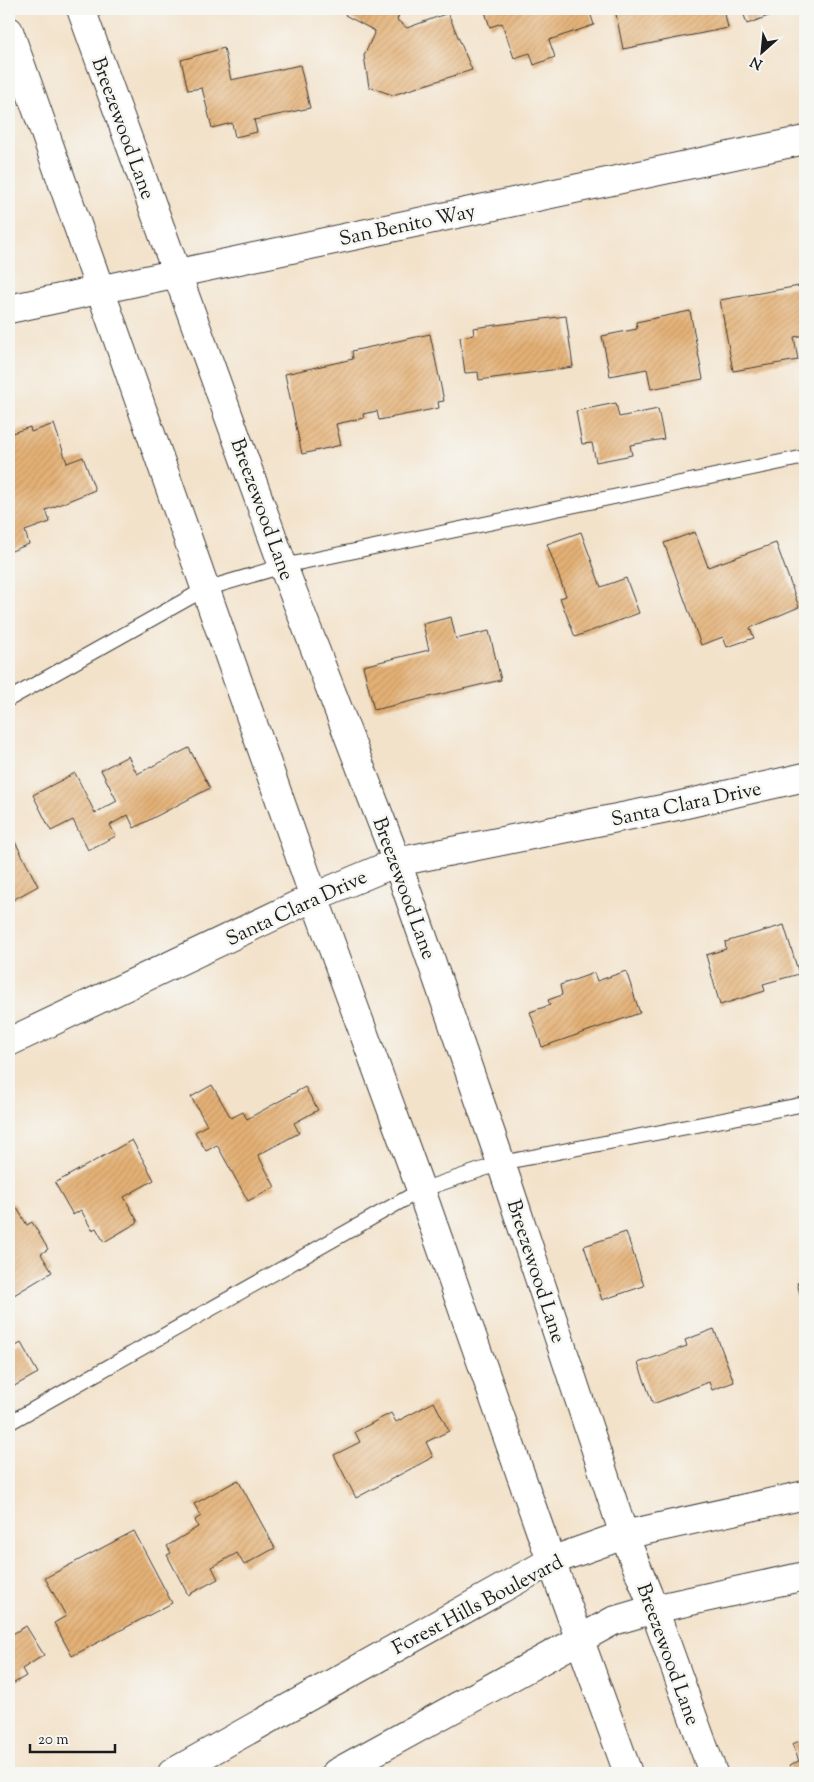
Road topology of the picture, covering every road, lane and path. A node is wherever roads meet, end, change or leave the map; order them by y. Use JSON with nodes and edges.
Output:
{"nodes":[{"id":1,"x":81,"y":9,"type":"edge"},
{"id":2,"x":9,"y":31,"type":"edge"},
{"id":3,"x":805,"y":140,"type":"edge"},
{"id":4,"x":177,"y":274,"type":"junction"},
{"id":5,"x":100,"y":290,"type":"junction"},
{"id":6,"x":9,"y":309,"type":"edge"},
{"id":7,"x":805,"y":457,"type":"edge"},
{"id":8,"x":283,"y":566,"type":"junction"},
{"id":9,"x":205,"y":589,"type":"junction"},
{"id":10,"x":9,"y":699,"type":"edge"},
{"id":11,"x":805,"y":777,"type":"edge"},
{"id":12,"x":397,"y":862,"type":"junction"},
{"id":13,"x":314,"y":897,"type":"junction"},
{"id":14,"x":9,"y":1042,"type":"edge"},
{"id":15,"x":805,"y":1104,"type":"edge"},
{"id":16,"x":501,"y":1162,"type":"junction"},
{"id":17,"x":421,"y":1190,"type":"junction"},
{"id":18,"x":9,"y":1423,"type":"edge"},
{"id":19,"x":805,"y":1495,"type":"edge"},
{"id":20,"x":624,"y":1535,"type":"junction"},
{"id":21,"x":551,"y":1561,"type":"junction"},
{"id":22,"x":805,"y":1576,"type":"edge"},
{"id":23,"x":654,"y":1609,"type":"junction"},
{"id":24,"x":578,"y":1638,"type":"junction"},
{"id":25,"x":172,"y":1773,"type":"edge"},
{"id":26,"x":336,"y":1773,"type":"edge"},
{"id":27,"x":628,"y":1773,"type":"edge"},
{"id":28,"x":713,"y":1773,"type":"edge"}],
"edges":[{"from":1,"to":4,"type":"street","name":"Breezewood Lane"},
{"from":2,"to":5,"type":"street"},
{"from":3,"to":4,"type":"street","name":"San Benito Way"},
{"from":4,"to":5,"type":"street","name":"San Benito Way"},
{"from":4,"to":8,"type":"street","name":"Breezewood Lane"},
{"from":5,"to":6,"type":"street","name":"San Benito Way"},
{"from":5,"to":9,"type":"street"},
{"from":7,"to":8,"type":"lane"},
{"from":8,"to":9,"type":"lane"},
{"from":8,"to":12,"type":"street","name":"Breezewood Lane"},
{"from":9,"to":10,"type":"lane"},
{"from":9,"to":13,"type":"street"},
{"from":11,"to":12,"type":"street","name":"Santa Clara Drive"},
{"from":12,"to":13,"type":"street","name":"Santa Clara Drive"},
{"from":12,"to":16,"type":"street","name":"Breezewood Lane"},
{"from":13,"to":14,"type":"street","name":"Santa Clara Drive"},
{"from":13,"to":17,"type":"street"},
{"from":15,"to":16,"type":"lane"},
{"from":16,"to":17,"type":"lane"},
{"from":16,"to":20,"type":"street","name":"Breezewood Lane"},
{"from":17,"to":18,"type":"lane"},
{"from":17,"to":21,"type":"street"},
{"from":19,"to":20,"type":"street","name":"Forest Hills Boulevard"},
{"from":20,"to":21,"type":"street","name":"Forest Hills Boulevard"},
{"from":20,"to":23,"type":"street","name":"Breezewood Lane"},
{"from":21,"to":24,"type":"street"},
{"from":21,"to":25,"type":"street","name":"Forest Hills Boulevard"},
{"from":22,"to":23,"type":"street"},
{"from":23,"to":24,"type":"street"},
{"from":23,"to":28,"type":"street","name":"Breezewood Lane"},
{"from":24,"to":26,"type":"street"},
{"from":24,"to":27,"type":"street"}]}
